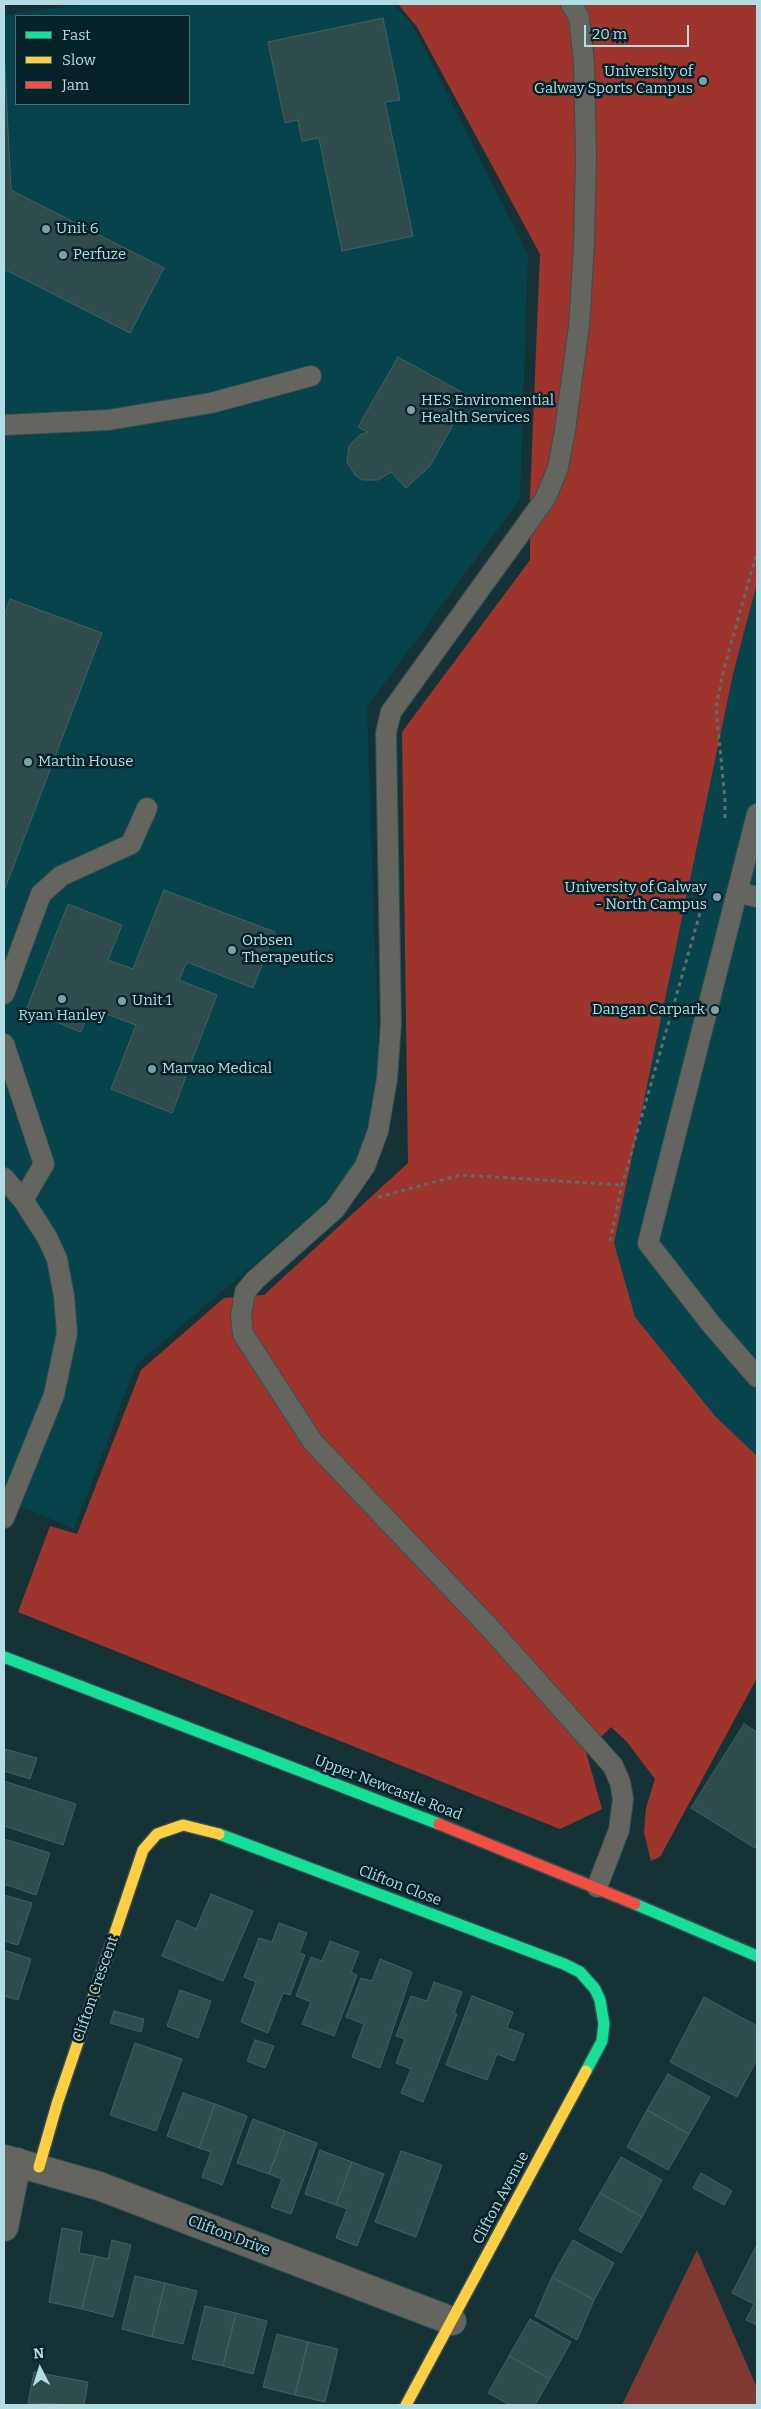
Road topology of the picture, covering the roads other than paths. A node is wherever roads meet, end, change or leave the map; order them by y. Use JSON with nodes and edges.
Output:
{"nodes":[{"id":1,"x":571,"y":4,"type":"edge"},
{"id":2,"x":311,"y":376,"type":"dead end"},
{"id":3,"x":4,"y":425,"type":"edge"},
{"id":4,"x":147,"y":808,"type":"dead end"},
{"id":5,"x":757,"y":814,"type":"edge"},
{"id":6,"x":737,"y":892,"type":"junction"},
{"id":7,"x":757,"y":897,"type":"edge"},
{"id":8,"x":4,"y":994,"type":"edge"},
{"id":9,"x":4,"y":1044,"type":"edge"},
{"id":10,"x":4,"y":1178,"type":"edge"},
{"id":11,"x":23,"y":1200,"type":"junction"},
{"id":12,"x":757,"y":1377,"type":"edge"},
{"id":13,"x":4,"y":1518,"type":"edge"},
{"id":14,"x":4,"y":1657,"type":"edge"},
{"id":15,"x":174,"y":1827,"type":"joint"},
{"id":16,"x":597,"y":1887,"type":"junction"},
{"id":17,"x":757,"y":1956,"type":"edge"},
{"id":18,"x":600,"y":2000,"type":"joint"},
{"id":19,"x":20,"y":2163,"type":"edge"},
{"id":20,"x":4,"y":2227,"type":"edge"},
{"id":21,"x":452,"y":2321,"type":"junction"},
{"id":22,"x":406,"y":2405,"type":"edge"}],
"edges":[{"from":1,"to":16,"type":"lane"},
{"from":2,"to":3,"type":"lane"},
{"from":4,"to":8,"type":"lane"},
{"from":5,"to":6,"type":"lane"},
{"from":6,"to":7,"type":"lane"},
{"from":6,"to":12,"type":"lane"},
{"from":9,"to":11,"type":"lane"},
{"from":10,"to":11,"type":"lane"},
{"from":11,"to":13,"type":"lane"},
{"from":14,"to":16,"type":"street","name":"Upper Newcastle Road"},
{"from":15,"to":18,"type":"street","name":"Clifton Close"},
{"from":15,"to":19,"type":"street","name":"Clifton Crescent"},
{"from":16,"to":17,"type":"street","name":"Upper Newcastle Road"},
{"from":18,"to":21,"type":"street","name":"Clifton Avenue"},
{"from":19,"to":20,"type":"street","name":"Clifton Crescent"},
{"from":19,"to":21,"type":"street","name":"Clifton Drive"},
{"from":21,"to":22,"type":"street","name":"Clifton Avenue"}]}
